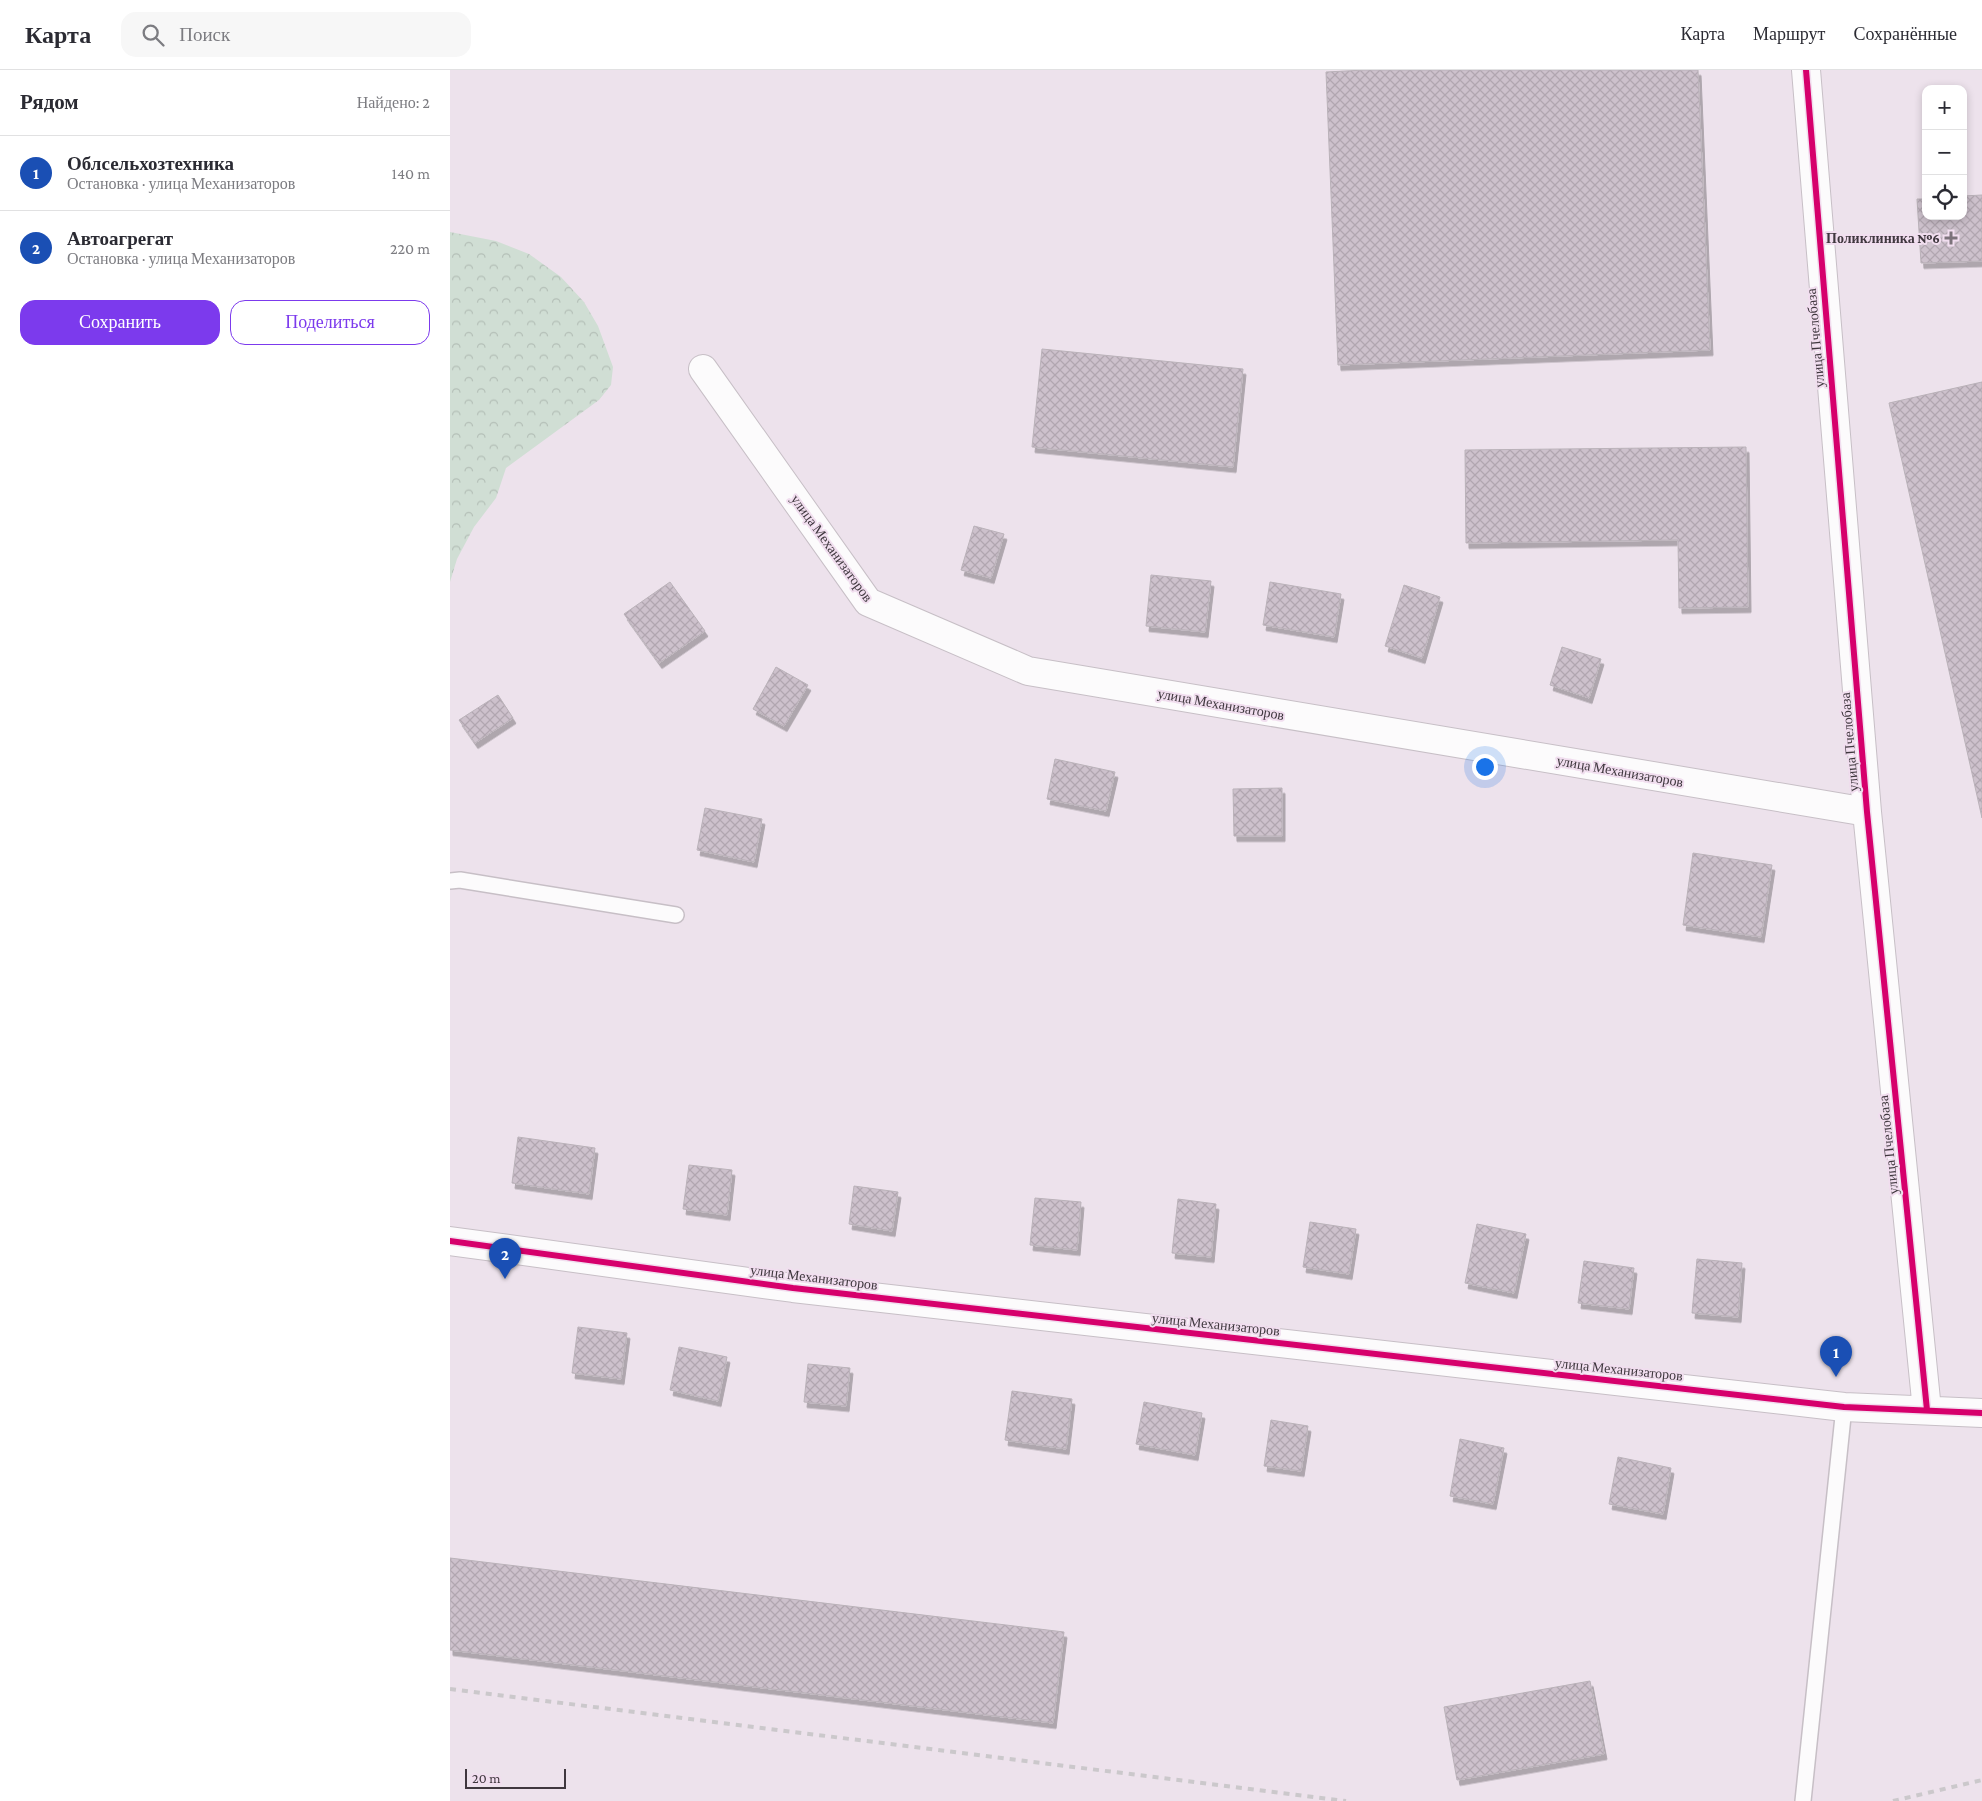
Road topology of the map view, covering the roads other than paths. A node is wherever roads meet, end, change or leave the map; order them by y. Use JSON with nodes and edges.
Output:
{"nodes":[{"id":1,"x":1806,"y":70,"type":"edge"},
{"id":2,"x":704,"y":369,"type":"dead end"},
{"id":3,"x":1867,"y":812,"type":"junction"},
{"id":4,"x":450,"y":881,"type":"edge"},
{"id":5,"x":676,"y":915,"type":"dead end"},
{"id":6,"x":450,"y":1241,"type":"edge"},
{"id":7,"x":1844,"y":1407,"type":"junction"},
{"id":8,"x":1926,"y":1410,"type":"junction"},
{"id":9,"x":1982,"y":1412,"type":"edge"},
{"id":10,"x":1803,"y":1801,"type":"edge"}],
"edges":[{"from":1,"to":3,"type":"street","name":"улица Пчелобаза"},
{"from":2,"to":3,"type":"street","name":"улица Механизаторов"},
{"from":3,"to":8,"type":"street","name":"улица Пчелобаза"},
{"from":4,"to":5,"type":"lane"},
{"from":6,"to":7,"type":"street","name":"улица Механизаторов"},
{"from":7,"to":8,"type":"street","name":"улица Механизаторов"},
{"from":7,"to":10,"type":"lane"},
{"from":8,"to":9,"type":"street","name":"улица Механизаторов"}]}
